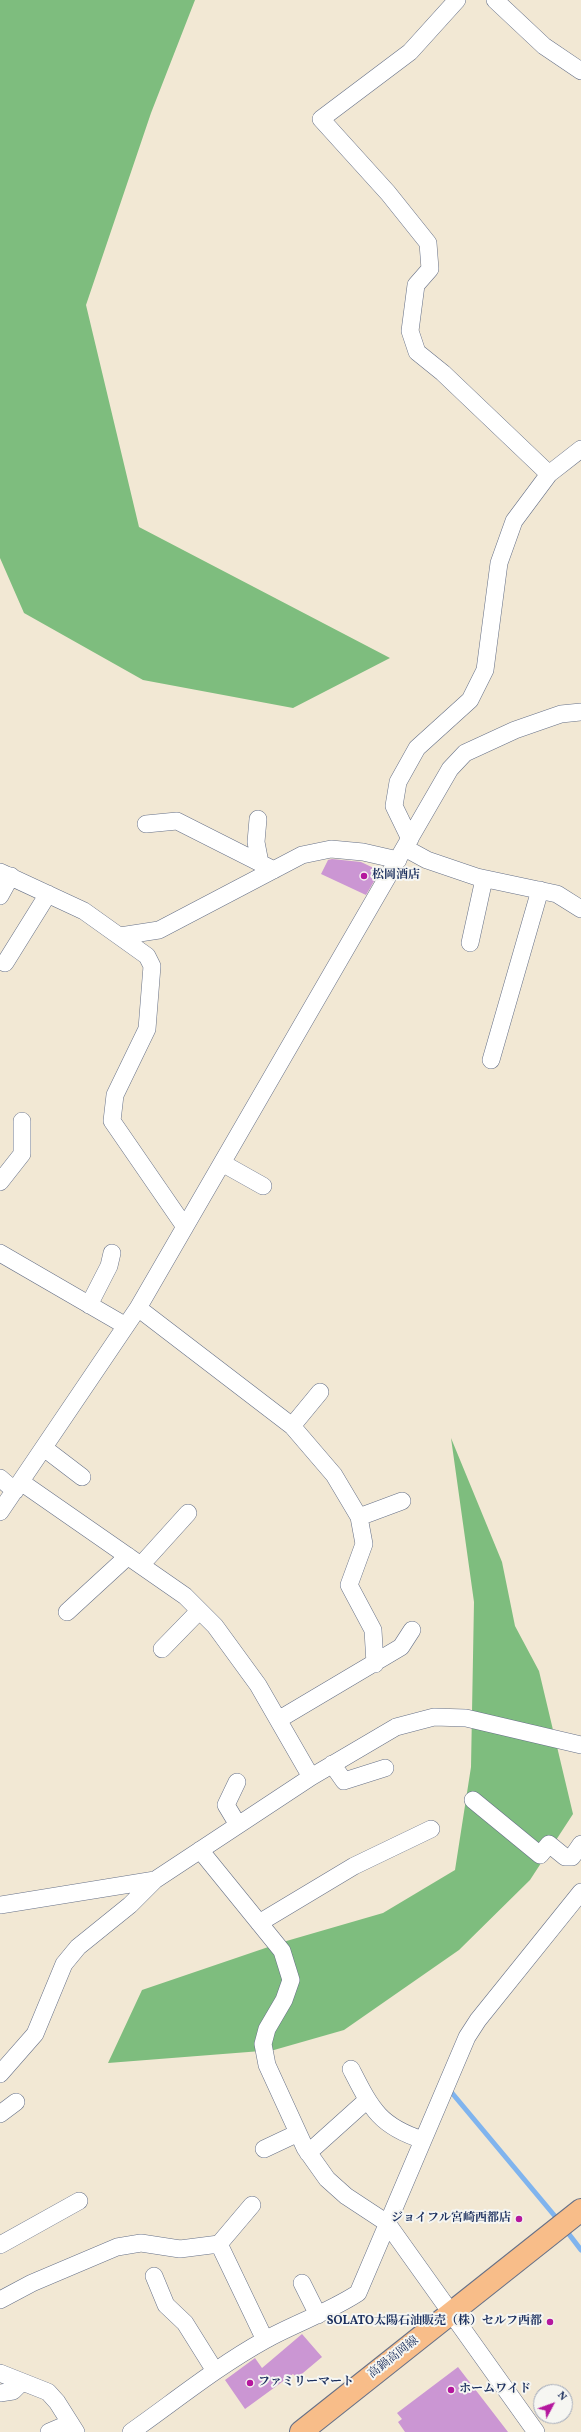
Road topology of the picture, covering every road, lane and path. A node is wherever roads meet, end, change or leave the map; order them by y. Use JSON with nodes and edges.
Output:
{"nodes":[{"id":1,"x":458,"y":0,"type":"edge"},
{"id":2,"x":494,"y":0,"type":"edge"},
{"id":3,"x":581,"y":71,"type":"edge"},
{"id":4,"x":581,"y":449,"type":"edge"},
{"id":5,"x":549,"y":474,"type":"junction"},
{"id":6,"x":581,"y":712,"type":"edge"},
{"id":7,"x":258,"y":819,"type":"dead end"},
{"id":8,"x":146,"y":824,"type":"dead end"},
{"id":9,"x":404,"y":849,"type":"junction"},
{"id":10,"x":267,"y":867,"type":"junction"},
{"id":11,"x":5,"y":874,"type":"edge"},
{"id":12,"x":484,"y":879,"type":"junction"},
{"id":13,"x":540,"y":890,"type":"junction"},
{"id":14,"x":48,"y":894,"type":"junction"},
{"id":15,"x":0,"y":896,"type":"edge"},
{"id":16,"x":581,"y":909,"type":"edge"},
{"id":17,"x":120,"y":936,"type":"junction"},
{"id":18,"x":470,"y":943,"type":"dead end"},
{"id":19,"x":5,"y":963,"type":"dead end"},
{"id":20,"x":491,"y":1060,"type":"dead end"},
{"id":21,"x":22,"y":1121,"type":"dead end"},
{"id":22,"x":222,"y":1163,"type":"junction"},
{"id":23,"x":0,"y":1182,"type":"edge"},
{"id":24,"x":263,"y":1186,"type":"dead end"},
{"id":25,"x":185,"y":1227,"type":"junction"},
{"id":26,"x":0,"y":1253,"type":"edge"},
{"id":27,"x":112,"y":1253,"type":"dead end"},
{"id":28,"x":89,"y":1305,"type":"junction"},
{"id":29,"x":138,"y":1308,"type":"junction"},
{"id":30,"x":126,"y":1326,"type":"junction"},
{"id":31,"x":320,"y":1392,"type":"dead end"},
{"id":32,"x":292,"y":1426,"type":"junction"},
{"id":33,"x":44,"y":1448,"type":"junction"},
{"id":34,"x":82,"y":1477,"type":"dead end"},
{"id":35,"x":0,"y":1478,"type":"edge"},
{"id":36,"x":18,"y":1487,"type":"junction"},
{"id":37,"x":402,"y":1501,"type":"dead end"},
{"id":38,"x":0,"y":1512,"type":"edge"},
{"id":39,"x":188,"y":1513,"type":"dead end"},
{"id":40,"x":359,"y":1517,"type":"junction"},
{"id":41,"x":134,"y":1561,"type":"junction"},
{"id":42,"x":199,"y":1611,"type":"junction"},
{"id":43,"x":67,"y":1612,"type":"dead end"},
{"id":44,"x":412,"y":1630,"type":"dead end"},
{"id":45,"x":162,"y":1649,"type":"dead end"},
{"id":46,"x":375,"y":1664,"type":"junction"},
{"id":47,"x":278,"y":1720,"type":"junction"},
{"id":48,"x":581,"y":1745,"type":"edge"},
{"id":49,"x":332,"y":1764,"type":"junction"},
{"id":50,"x":385,"y":1768,"type":"dead end"},
{"id":51,"x":311,"y":1777,"type":"junction"},
{"id":52,"x":237,"y":1782,"type":"dead end"},
{"id":53,"x":473,"y":1800,"type":"dead end"},
{"id":54,"x":238,"y":1825,"type":"junction"},
{"id":55,"x":431,"y":1829,"type":"dead end"},
{"id":56,"x":581,"y":1844,"type":"edge"},
{"id":57,"x":200,"y":1850,"type":"junction"},
{"id":58,"x":155,"y":1880,"type":"junction"},
{"id":59,"x":581,"y":1892,"type":"edge"},
{"id":60,"x":0,"y":1905,"type":"edge"},
{"id":61,"x":259,"y":1923,"type":"junction"},
{"id":62,"x":351,"y":2069,"type":"dead end"},
{"id":63,"x":0,"y":2074,"type":"edge"},
{"id":64,"x":367,"y":2100,"type":"junction"},
{"id":65,"x":16,"y":2102,"type":"dead end"},
{"id":66,"x":0,"y":2114,"type":"edge"},
{"id":67,"x":298,"y":2133,"type":"junction"},
{"id":68,"x":423,"y":2140,"type":"junction"},
{"id":69,"x":264,"y":2149,"type":"dead end"},
{"id":70,"x":308,"y":2153,"type":"junction"},
{"id":71,"x":79,"y":2201,"type":"dead end"},
{"id":72,"x":252,"y":2205,"type":"dead end"},
{"id":73,"x":575,"y":2215,"type":"edge"},
{"id":74,"x":387,"y":2223,"type":"junction"},
{"id":75,"x":219,"y":2244,"type":"junction"},
{"id":76,"x":0,"y":2245,"type":"edge"},
{"id":77,"x":154,"y":2276,"type":"dead end"},
{"id":78,"x":302,"y":2283,"type":"dead end"},
{"id":79,"x":0,"y":2300,"type":"edge"},
{"id":80,"x":452,"y":2312,"type":"junction"},
{"id":81,"x":318,"y":2315,"type":"junction"},
{"id":82,"x":265,"y":2340,"type":"junction"},
{"id":83,"x":216,"y":2371,"type":"junction"},
{"id":84,"x":0,"y":2373,"type":"edge"},
{"id":85,"x":22,"y":2382,"type":"junction"},
{"id":86,"x":0,"y":2393,"type":"edge"},
{"id":87,"x":73,"y":2427,"type":"edge"},
{"id":88,"x":49,"y":2432,"type":"edge"},
{"id":89,"x":131,"y":2432,"type":"edge"},
{"id":90,"x":301,"y":2432,"type":"edge"},
{"id":91,"x":536,"y":2432,"type":"edge"}],
"edges":[{"from":1,"to":5,"type":"street"},
{"from":2,"to":3,"type":"street"},
{"from":4,"to":5,"type":"street"},
{"from":5,"to":9,"type":"street"},
{"from":6,"to":9,"type":"street"},
{"from":7,"to":10,"type":"street"},
{"from":8,"to":10,"type":"street"},
{"from":9,"to":10,"type":"street"},
{"from":9,"to":12,"type":"street"},
{"from":9,"to":22,"type":"street"},
{"from":10,"to":17,"type":"street"},
{"from":11,"to":14,"type":"street"},
{"from":11,"to":15,"type":"street"},
{"from":12,"to":13,"type":"street"},
{"from":12,"to":18,"type":"street"},
{"from":13,"to":16,"type":"street"},
{"from":13,"to":20,"type":"street"},
{"from":14,"to":17,"type":"street"},
{"from":14,"to":19,"type":"street"},
{"from":17,"to":25,"type":"street"},
{"from":21,"to":23,"type":"street"},
{"from":22,"to":24,"type":"street"},
{"from":22,"to":25,"type":"street"},
{"from":25,"to":29,"type":"street"},
{"from":26,"to":28,"type":"street"},
{"from":27,"to":28,"type":"street"},
{"from":28,"to":30,"type":"street"},
{"from":29,"to":30,"type":"street"},
{"from":29,"to":32,"type":"street"},
{"from":30,"to":33,"type":"street"},
{"from":31,"to":32,"type":"street"},
{"from":32,"to":40,"type":"street"},
{"from":33,"to":34,"type":"street"},
{"from":33,"to":36,"type":"street"},
{"from":35,"to":36,"type":"street"},
{"from":36,"to":38,"type":"street"},
{"from":36,"to":41,"type":"street"},
{"from":37,"to":40,"type":"street"},
{"from":39,"to":41,"type":"street"},
{"from":40,"to":46,"type":"street"},
{"from":41,"to":42,"type":"street"},
{"from":41,"to":43,"type":"street"},
{"from":42,"to":45,"type":"street"},
{"from":42,"to":47,"type":"street"},
{"from":44,"to":46,"type":"street"},
{"from":46,"to":47,"type":"street"},
{"from":47,"to":51,"type":"street"},
{"from":48,"to":49,"type":"street"},
{"from":49,"to":50,"type":"street"},
{"from":49,"to":51,"type":"street"},
{"from":51,"to":54,"type":"street"},
{"from":52,"to":54,"type":"street"},
{"from":53,"to":56,"type":"street"},
{"from":54,"to":57,"type":"street"},
{"from":55,"to":61,"type":"street"},
{"from":57,"to":58,"type":"street"},
{"from":57,"to":61,"type":"street"},
{"from":58,"to":60,"type":"street"},
{"from":58,"to":63,"type":"street"},
{"from":59,"to":68,"type":"street"},
{"from":61,"to":67,"type":"street"},
{"from":62,"to":64,"type":"street"},
{"from":64,"to":68,"type":"street"},
{"from":64,"to":70,"type":"street"},
{"from":65,"to":66,"type":"street"},
{"from":67,"to":69,"type":"street"},
{"from":67,"to":70,"type":"street"},
{"from":68,"to":74,"type":"street"},
{"from":70,"to":74,"type":"street"},
{"from":71,"to":76,"type":"street"},
{"from":72,"to":75,"type":"street"},
{"from":73,"to":80,"type":"main road","name":"高鍋高岡線"},
{"from":74,"to":80,"type":"street"},
{"from":74,"to":81,"type":"street"},
{"from":75,"to":79,"type":"street"},
{"from":75,"to":82,"type":"street"},
{"from":77,"to":83,"type":"street"},
{"from":78,"to":81,"type":"street"},
{"from":80,"to":90,"type":"main road","name":"高鍋高岡線"},
{"from":80,"to":91,"type":"street"},
{"from":81,"to":82,"type":"street"},
{"from":82,"to":83,"type":"street"},
{"from":83,"to":89,"type":"street"},
{"from":84,"to":85,"type":"street"},
{"from":85,"to":86,"type":"street"},
{"from":85,"to":87,"type":"street"},
{"from":87,"to":88,"type":"street"}]}
